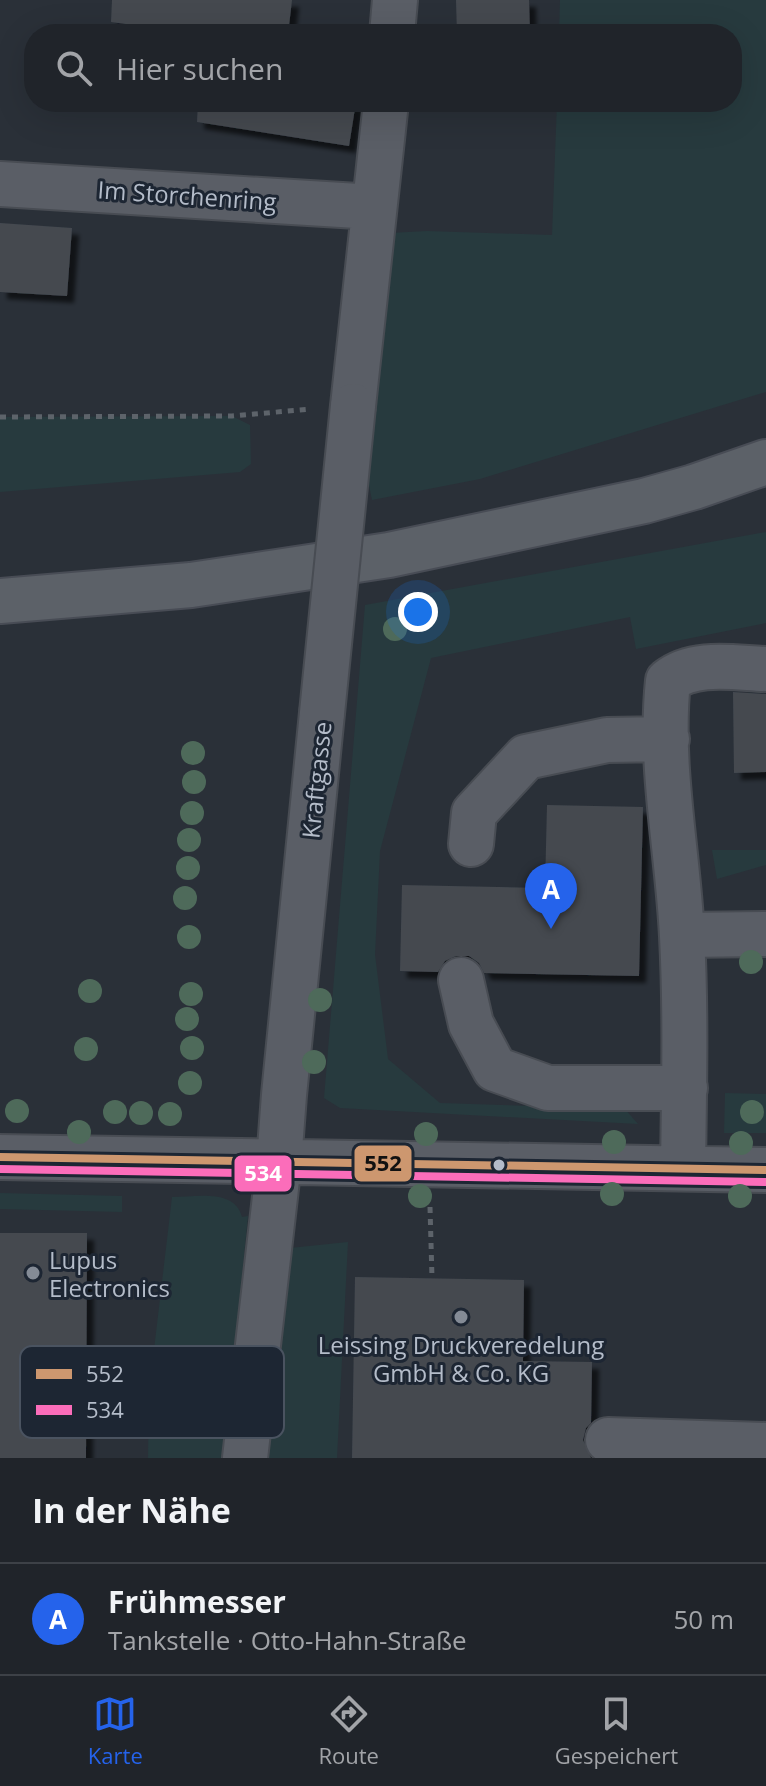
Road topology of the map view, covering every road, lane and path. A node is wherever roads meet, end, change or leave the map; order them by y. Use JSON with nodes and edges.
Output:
{"nodes":[{"id":1,"x":395,"y":0,"type":"edge"},
{"id":2,"x":393,"y":24,"type":"edge"},
{"id":3,"x":385,"y":112,"type":"edge"},
{"id":4,"x":0,"y":184,"type":"edge"},
{"id":5,"x":374,"y":207,"type":"junction"},
{"id":6,"x":353,"y":406,"type":"junction"},
{"id":7,"x":0,"y":417,"type":"edge"},
{"id":8,"x":766,"y":462,"type":"edge"},
{"id":9,"x":694,"y":487,"type":"junction"},
{"id":10,"x":766,"y":490,"type":"edge"},
{"id":11,"x":0,"y":601,"type":"edge"},
{"id":12,"x":766,"y":669,"type":"edge"},
{"id":13,"x":667,"y":739,"type":"junction"},
{"id":14,"x":471,"y":844,"type":"dead end"},
{"id":15,"x":766,"y":908,"type":"edge"},
{"id":16,"x":748,"y":934,"type":"edge"},
{"id":17,"x":682,"y":935,"type":"junction"},
{"id":18,"x":461,"y":980,"type":"dead end"},
{"id":19,"x":685,"y":1088,"type":"junction"},
{"id":20,"x":0,"y":1157,"type":"edge"},
{"id":21,"x":279,"y":1162,"type":"junction"},
{"id":22,"x":683,"y":1168,"type":"junction"},
{"id":23,"x":766,"y":1170,"type":"edge"},
{"id":24,"x":430,"y":1202,"type":"dead end"},
{"id":25,"x":432,"y":1278,"type":"dead end"},
{"id":26,"x":258,"y":1346,"type":"edge"},
{"id":27,"x":247,"y":1438,"type":"edge"},
{"id":28,"x":608,"y":1440,"type":"dead end"},
{"id":29,"x":766,"y":1445,"type":"edge"},
{"id":30,"x":245,"y":1458,"type":"edge"}],
"edges":[{"from":1,"to":2,"type":"street"},
{"from":3,"to":5,"type":"street","name":"Kraftgasse"},
{"from":4,"to":5,"type":"street","name":"Im Storchenring"},
{"from":5,"to":6,"type":"street","name":"Kraftgasse"},
{"from":6,"to":7,"type":"path"},
{"from":6,"to":21,"type":"street","name":"Kraftgasse","bridge":true},
{"from":8,"to":9,"type":"main road"},
{"from":9,"to":10,"type":"main road"},
{"from":9,"to":11,"type":"main road"},
{"from":12,"to":13,"type":"street"},
{"from":13,"to":14,"type":"street"},
{"from":13,"to":17,"type":"street"},
{"from":15,"to":16,"type":"street"},
{"from":16,"to":17,"type":"street"},
{"from":17,"to":19,"type":"street"},
{"from":18,"to":19,"type":"street"},
{"from":19,"to":22,"type":"street"},
{"from":20,"to":21,"type":"street"},
{"from":21,"to":22,"type":"street"},
{"from":21,"to":26,"type":"street","name":"Kraftgasse"},
{"from":22,"to":23,"type":"street"},
{"from":24,"to":25,"type":"path"},
{"from":27,"to":30,"type":"street","name":"Kraftgasse"},
{"from":28,"to":29,"type":"street"}]}
